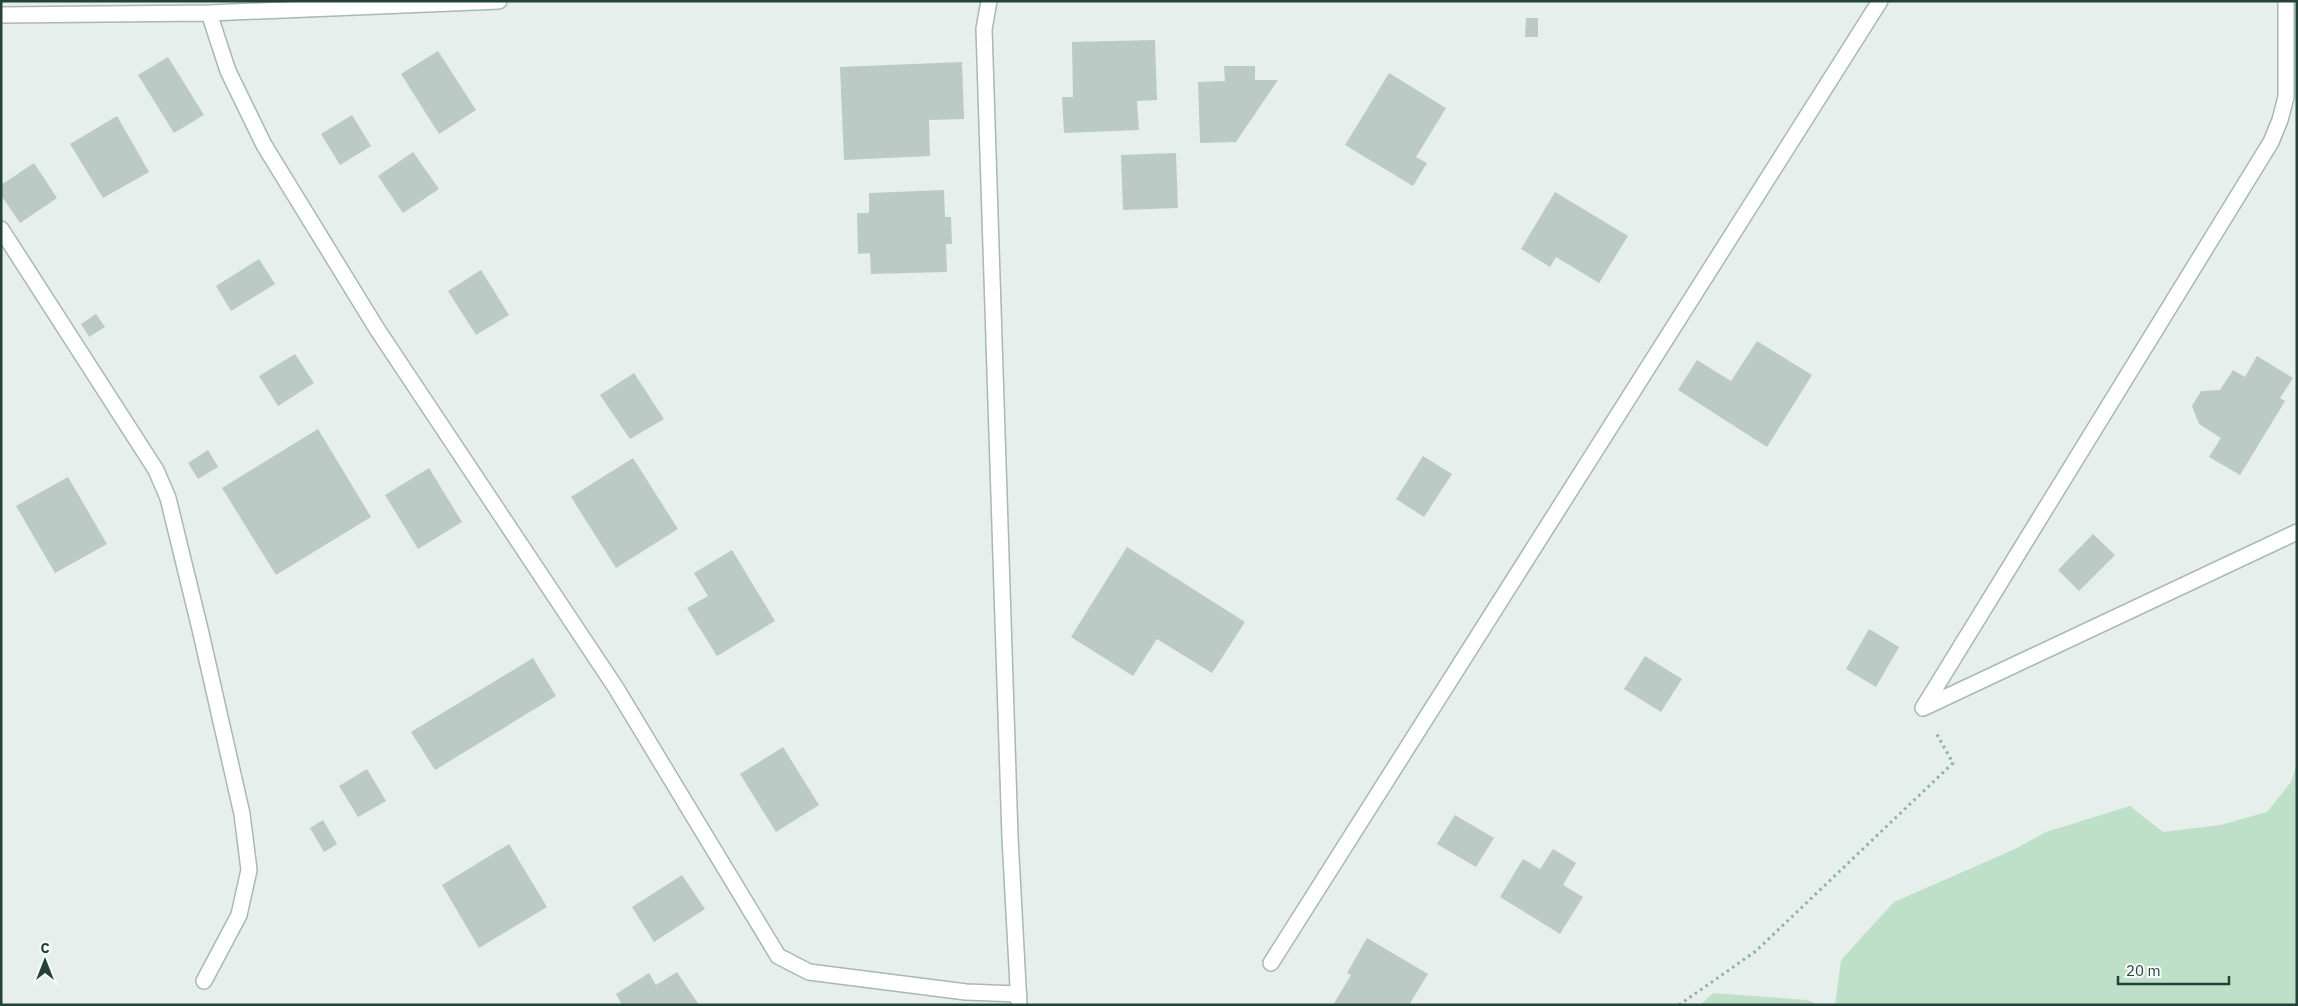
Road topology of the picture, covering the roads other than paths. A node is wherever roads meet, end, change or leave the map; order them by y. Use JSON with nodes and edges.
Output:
{"nodes":[{"id":1,"x":499,"y":1,"type":"edge"},
{"id":2,"x":989,"y":1,"type":"edge"},
{"id":3,"x":1880,"y":1,"type":"edge"},
{"id":4,"x":2286,"y":1,"type":"edge"},
{"id":5,"x":209,"y":13,"type":"junction"},
{"id":6,"x":1,"y":15,"type":"edge"},
{"id":7,"x":1,"y":229,"type":"edge"},
{"id":8,"x":2297,"y":532,"type":"edge"},
{"id":9,"x":1271,"y":963,"type":"dead end"},
{"id":10,"x":204,"y":981,"type":"dead end"},
{"id":11,"x":1019,"y":999,"type":"edge"}],
"edges":[{"from":1,"to":5,"type":"street"},
{"from":2,"to":11,"type":"street"},
{"from":3,"to":9,"type":"street"},
{"from":4,"to":8,"type":"street"},
{"from":5,"to":6,"type":"street"},
{"from":5,"to":11,"type":"street"},
{"from":7,"to":10,"type":"street"}]}
